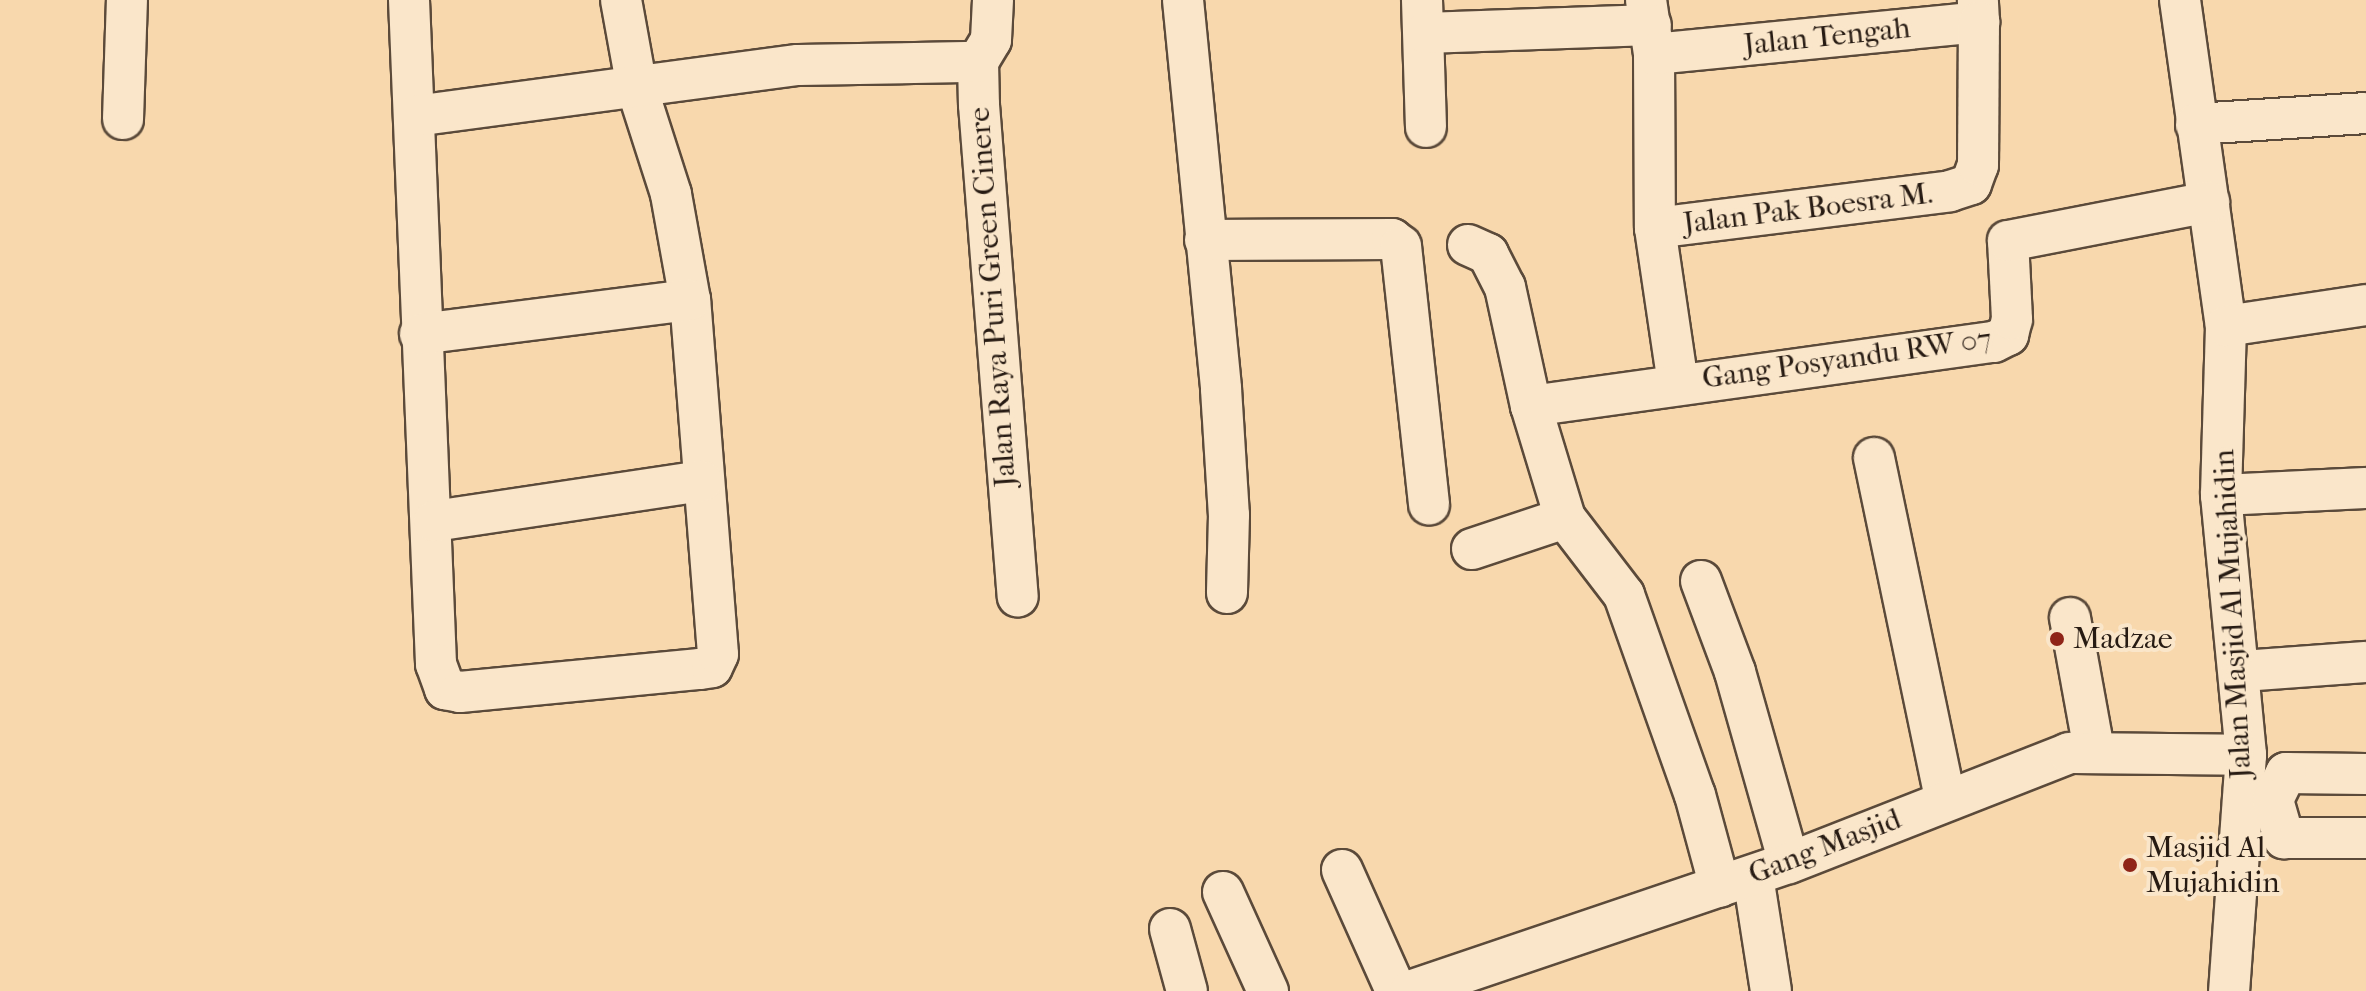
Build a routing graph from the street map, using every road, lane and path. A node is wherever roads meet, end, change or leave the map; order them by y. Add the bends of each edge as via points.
1 (127, 0) edge
2 (409, 0) edge
3 (621, 0) edge
4 (993, 0) edge
5 (1183, 0) edge
6 (2180, 0) edge
7 (1978, 11) edge
8 (1423, 17) edge
9 (1650, 26) edge
10 (978, 62) junction
11 (637, 88) junction
12 (2366, 113) edge
13 (415, 116) junction
14 (123, 119) dead end
15 (2196, 124) junction
16 (1426, 127) dead end
17 (2209, 202) junction
18 (1655, 228) junction
19 (1205, 240) junction
20 (1468, 245) dead end
21 (690, 300) junction
22 (2366, 305) edge
23 (2226, 326) junction
24 (420, 334) junction
25 (1678, 384) junction
26 (1531, 406) junction
27 (1874, 458) dead end
28 (702, 481) junction
29 (2366, 488) edge
30 (2221, 495) junction
31 (1429, 504) dead end
32 (1565, 518) junction
33 (434, 521) junction
34 (1472, 549) dead end
35 (1701, 581) dead end
36 (1227, 593) dead end
37 (1018, 596) dead end
38 (2070, 618) dead end
39 (2366, 662) edge
40 (2242, 671) junction
41 (2094, 750) junction
42 (2246, 755) junction
43 (2366, 774) edge
44 (1945, 799) junction
45 (2366, 838) edge
46 (1342, 870) dead end
47 (1754, 875) junction
48 (1223, 892) dead end
49 (1170, 929) dead end
50 (1187, 991) edge
51 (1268, 991) edge
52 (1396, 991) edge
53 (1410, 991) edge
54 (1771, 991) edge
55 (2229, 991) edge

1 - 14 street
2 - 13 street
3 - 11 street
4 - 10 street, Jalan Raya Puri Green Cinere via 991,40
5 - 19 street
6 - 15 street, Jalan Masjid Al Mujahidin
7 - 9 street, Jalan Tengah
7 - 18 street, Jalan Pak Boesra M. via 1978,165 1971,184 1950,191
8 - 9 street, Jalan Tengah
8 - 16 street
9 - 18 street, Jalan Pak Boesra M.
10 - 11 street via 798,65
10 - 37 street, Jalan Raya Puri Green Cinere
11 - 13 street
11 - 21 street via 671,194
12 - 15 street
13 - 24 street
15 - 17 street, Jalan Masjid Al Mujahidin
17 - 23 street, Jalan Masjid Al Mujahidin
17 - 25 street, Gang Posyandu RW 07 via 2008,241 2012,319 2008,335 1994,342
18 - 25 street
19 - 31 street via 1392,239 1401,246
19 - 36 street via 1229,515
20 - 26 street via 1488,254 1505,287
21 - 24 street
21 - 28 street
22 - 23 street
23 - 30 street, Jalan Masjid Al Mujahidin
24 - 33 street
25 - 26 street, Gang Posyandu RW 07
26 - 32 street
27 - 44 street
28 - 33 street
28 - 33 street via 718,654 712,667 700,669 460,692 445,689 436,664
29 - 30 street
30 - 40 street, Jalan Masjid Al Mujahidin
32 - 34 street
32 - 47 street via 1624,595 1695,795
35 - 47 street via 1735,672
38 - 41 street
39 - 40 street
40 - 42 street, Jalan Masjid Al Mujahidin
41 - 42 street, Gang Masjid
41 - 44 street, Gang Masjid via 2028,766
42 - 55 street, Jalan Masjid Al Mujahidin
43 - 45 street via 2286,773 2273,800 2284,838
44 - 47 street, Gang Masjid
46 - 52 street
47 - 53 street, Gang Masjid
47 - 54 street
48 - 51 street
49 - 50 street

